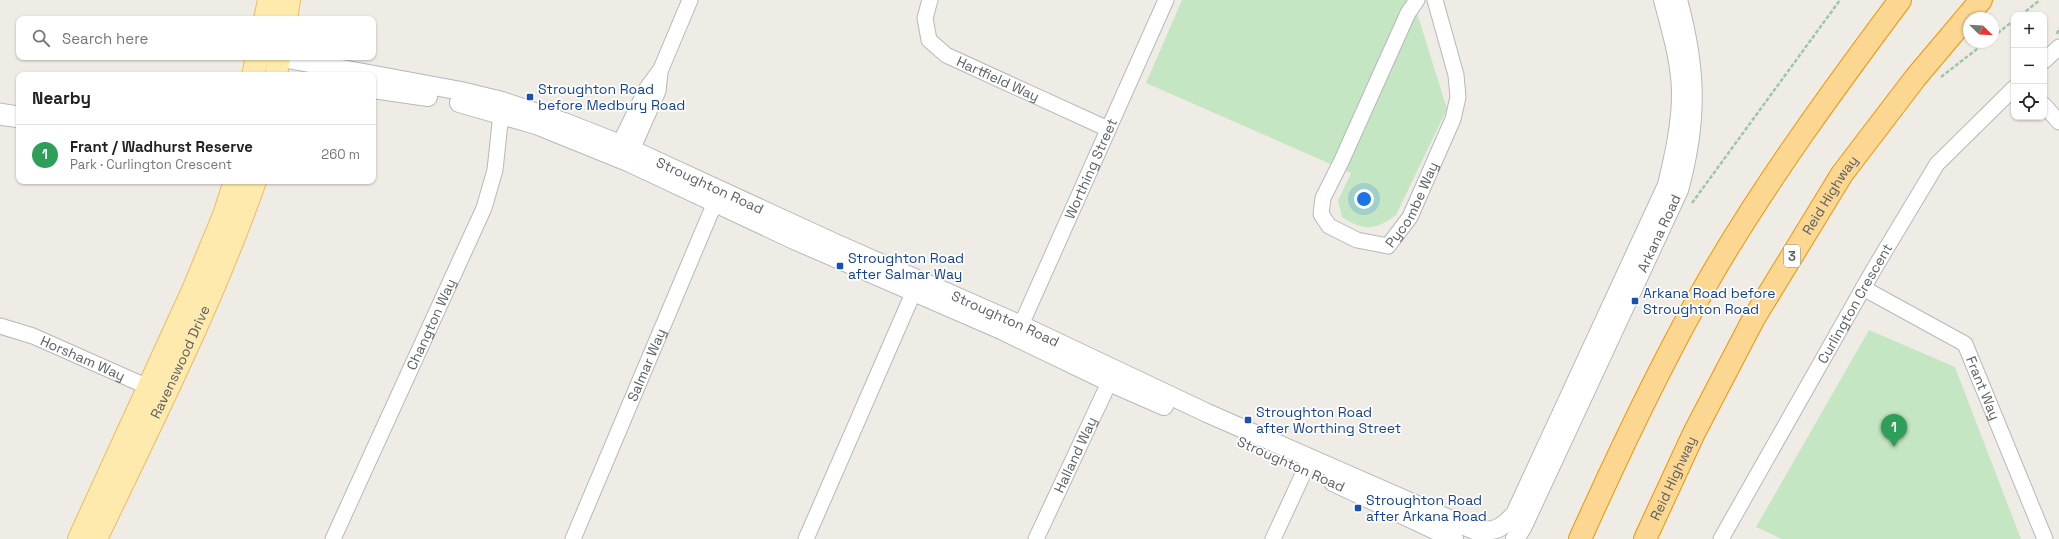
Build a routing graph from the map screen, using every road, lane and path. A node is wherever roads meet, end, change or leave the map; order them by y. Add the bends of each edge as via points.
1 (270, 0) edge
2 (289, 0) edge
3 (690, 0) edge
4 (930, 0) edge
5 (1166, 0) edge
6 (1417, 0) edge
7 (1435, 0) edge
8 (1663, 0) edge
9 (1678, 0) edge
10 (1840, 0) edge
11 (1900, 0) edge
12 (1981, 0) edge
13 (2040, 0) edge
14 (2025, 12) edge
15 (266, 16) edge
16 (286, 16) edge
17 (2011, 22) edge
18 (1999, 32) edge
19 (2059, 47) edge
20 (2047, 57) edge
21 (278, 60) edge
22 (294, 60) edge
23 (254, 68) edge
24 (266, 72) edge
25 (276, 72) edge
26 (359, 72) edge
27 (376, 75) edge
28 (376, 89) edge
29 (2011, 91) edge
30 (501, 108) junction
31 (2047, 108) edge
32 (0, 114) edge
33 (16, 117) edge
34 (2059, 122) edge
35 (0, 124) edge
36 (16, 127) edge
37 (1108, 129) junction
38 (623, 153) junction
39 (234, 184) edge
40 (255, 184) edge
41 (718, 196) junction
42 (1688, 209) dead end
43 (916, 287) junction
44 (1863, 288) junction
45 (0, 326) edge
46 (1018, 331) junction
47 (1112, 376) junction
48 (157, 391) junction
49 (1308, 464) junction
50 (1514, 514) joint
51 (1491, 535) edge
52 (79, 539) edge
53 (96, 539) edge
54 (333, 539) edge
55 (574, 539) edge
56 (806, 539) edge
57 (1036, 539) edge
58 (1274, 539) edge
59 (1454, 539) edge
60 (1516, 539) edge
61 (1580, 539) edge
62 (1645, 539) edge
63 (1721, 539) edge
64 (2045, 539) edge

1 - 15 main road
2 - 16 main road
3 - 38 street via 661,68 647,88
4 - 37 street, Hartfield Way via 925,18 929,40 946,55
5 - 37 street, Worthing Street
6 - 7 street, Pycombe Way via 1408,13 1323,198 1322,214 1329,226 1356,240 1388,246 1410,216 1453,119 1458,98 1456,75
8 - 50 street, Arkana Road via 1673,40 1681,93 1676,144 1667,186
9 - 60 street, Arkana Road via 1690,51 1694,99 1689,151 1679,190
10 - 42 path
11 - 61 highway via 1769,182 1711,276 1653,386
12 - 62 highway, Reid Highway / 3 via 1916,77 1842,174 1754,318 1694,432
13 - 14 path
17 - 18 path
19 - 20 street
21 - 25 main road
22 - 26 street, Stroughton Road
23 - 24 street
27 - 30 street, Stroughton Road via 461,91
28 - 30 street, Stroughton Road
29 - 44 street, Curlington Crescent via 1937,164
30 - 38 street, Stroughton Road via 564,122
30 - 54 street, Changton Way via 494,170 484,208
31 - 34 street
32 - 33 main road
35 - 36 main road
37 - 46 street, Worthing Street
38 - 41 street, Stroughton Road
39 - 48 main road, Ravenswood Drive
40 - 48 main road, Ravenswood Drive via 239,226
41 - 43 street, Stroughton Road
41 - 55 street, Salmar Way
43 - 46 street, Stroughton Road
43 - 56 street
44 - 63 street, Curlington Crescent
44 - 64 street, Frant Way via 1965,344
45 - 48 street, Horsham Way via 33,336
46 - 47 street, Stroughton Road
47 - 49 street, Stroughton Road
47 - 57 street, Halland Way
48 - 52 main road, Ravenswood Drive
48 - 53 main road, Ravenswood Drive
49 - 51 street, Stroughton Road
49 - 58 street
49 - 59 street, Stroughton Road
50 - 51 street, Stroughton Road

